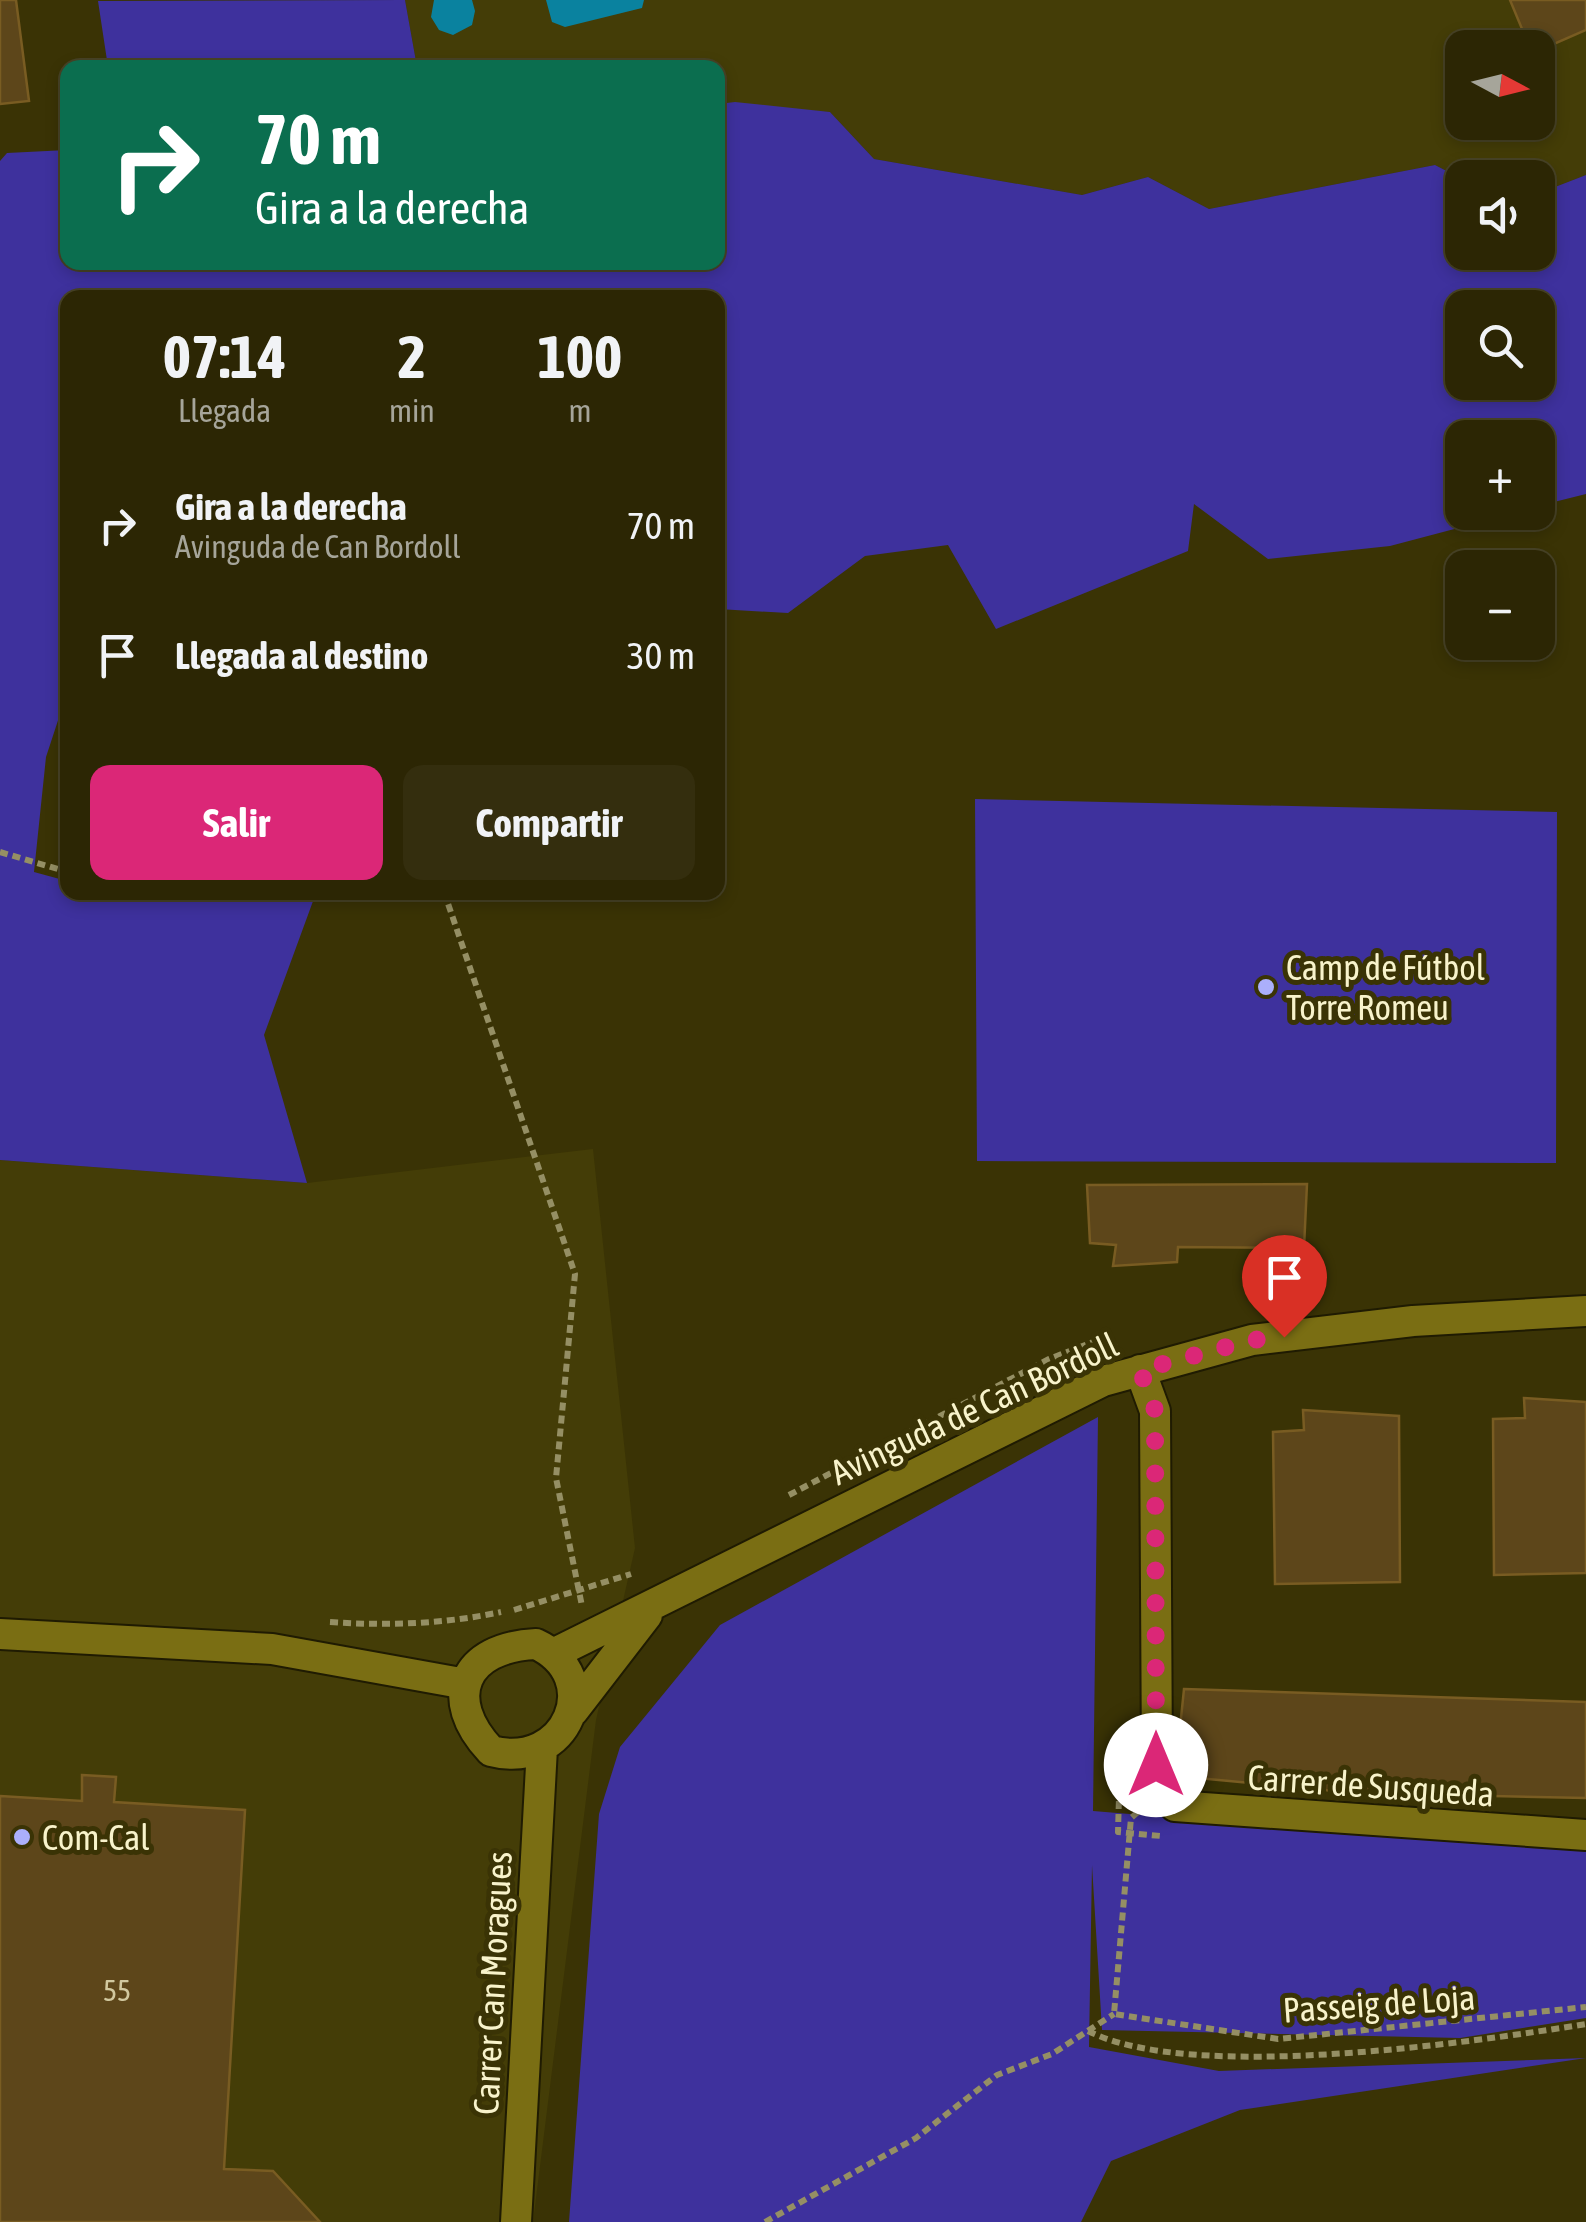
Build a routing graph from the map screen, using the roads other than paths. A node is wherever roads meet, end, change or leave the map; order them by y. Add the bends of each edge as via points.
1 (1586, 1311) edge
2 (1140, 1370) junction
3 (652, 1608) junction
4 (0, 1634) edge
5 (555, 1653) junction
6 (466, 1684) junction
7 (573, 1711) junction
8 (542, 1748) junction
9 (1586, 1834) edge
10 (516, 2222) edge

1 - 2 street, Avinguda de Can Bordoll via 1413,1321 1252,1340
2 - 3 street, Avinguda de Can Bordoll via 1103,1381
2 - 9 street, Carrer de Susqueda via 1155,1410 1156,1765 1162,1791 1175,1806
3 - 5 street, Avinguda de Can Bordoll
3 - 7 street, Avinguda de Can Bordoll
4 - 6 street via 272,1649
5 - 6 street via 536,1644 498,1648 476,1662
5 - 7 street via 570,1677
6 - 8 street via 468,1724 491,1752 518,1755
7 - 8 street
8 - 10 street, Carrer Can Moragues

